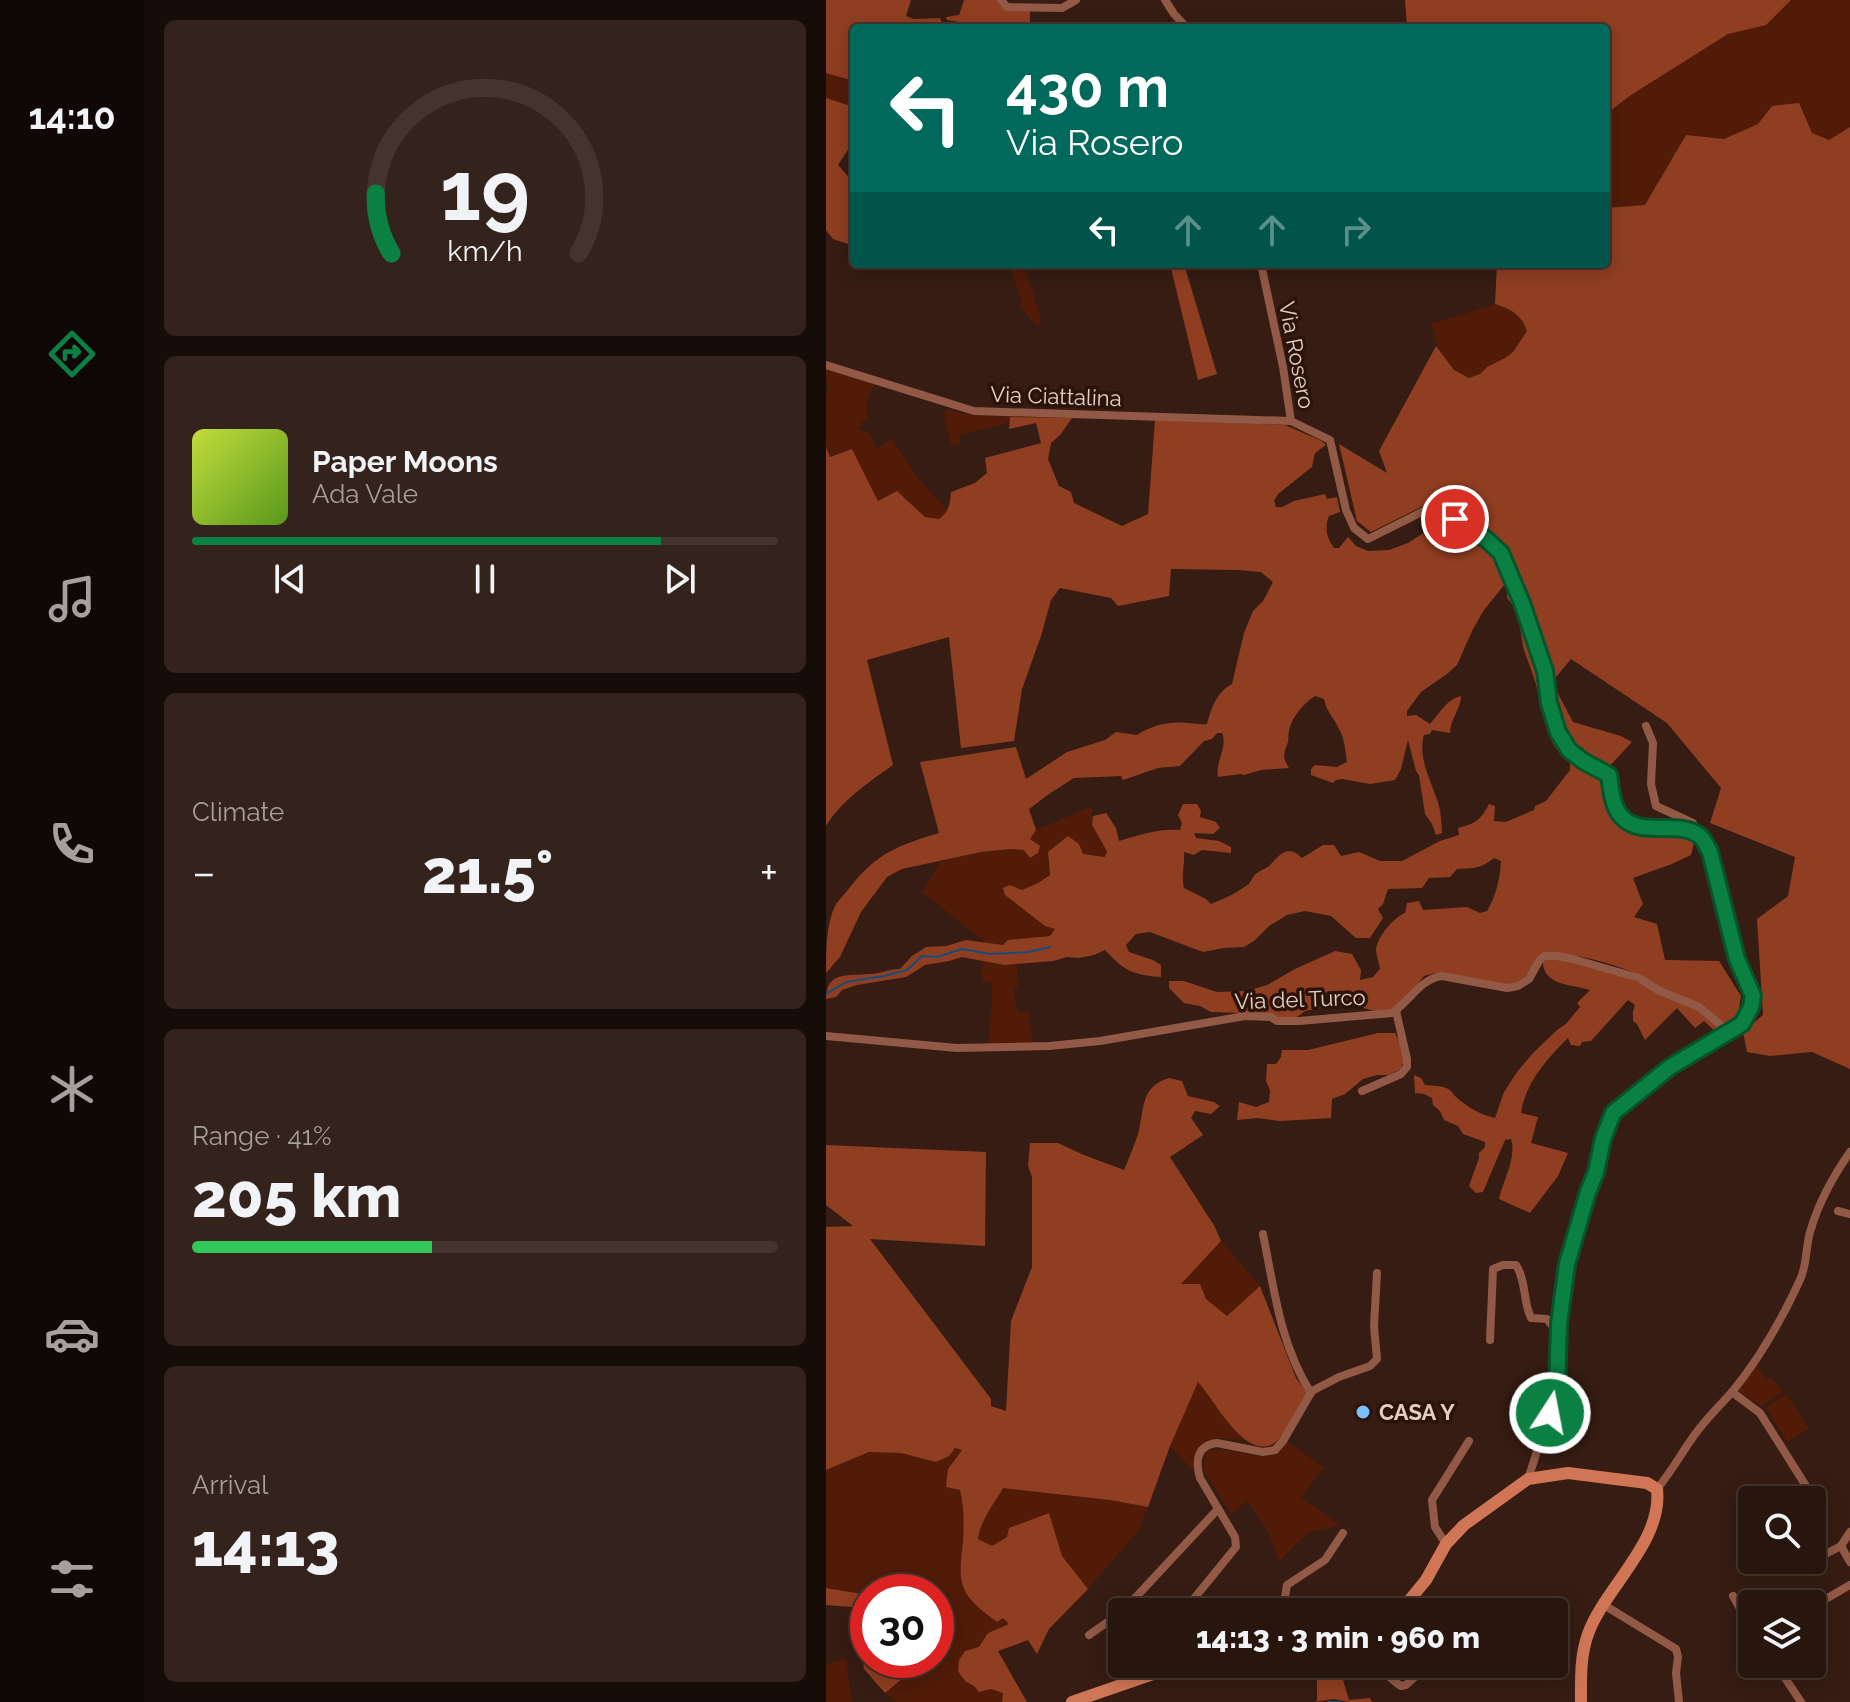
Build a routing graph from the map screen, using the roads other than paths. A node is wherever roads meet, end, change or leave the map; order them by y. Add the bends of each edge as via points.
1 (1001, 0) edge
2 (1076, 0) edge
3 (1165, 0) edge
4 (1183, 24) edge
5 (1262, 268) edge
6 (826, 365) edge
7 (1291, 421) junction
8 (1646, 726) dead end
9 (1694, 833) junction
10 (1396, 1011) junction
11 (1728, 1031) junction
12 (826, 1036) edge
13 (1362, 1091) dead end
14 (1850, 1152) edge
15 (1830, 1208) junction
16 (1850, 1214) edge
17 (1263, 1234) dead end
18 (1377, 1273) dead end
19 (1559, 1330) junction
20 (1490, 1340) dead end
21 (1732, 1392) junction
22 (1311, 1393) junction
23 (1469, 1441) dead end
24 (1528, 1479) junction
25 (1806, 1486) edge
26 (1657, 1489) junction
27 (1218, 1509) junction
28 (1850, 1532) edge
29 (1343, 1533) dead end
30 (1446, 1544) junction
31 (1841, 1546) junction
32 (1826, 1553) edge
33 (1850, 1562) edge
34 (1850, 1585) edge
35 (1733, 1596) dead end
36 (1135, 1598) edge
37 (1194, 1598) edge
38 (1285, 1598) edge
39 (1411, 1598) edge
40 (1826, 1599) edge
41 (1604, 1605) junction
42 (1738, 1605) edge
43 (1108, 1623) edge
44 (1089, 1635) dead end
45 (1131, 1678) edge
46 (1390, 1678) edge
47 (1414, 1678) edge
48 (1785, 1678) edge
49 (1072, 1702) edge
50 (1581, 1702) edge
51 (1679, 1702) edge
52 (1801, 1702) edge

1 - 2 street via 1007,7 1062,8
3 - 4 street
5 - 7 street, Via Rosero
6 - 7 street, Via Ciattalina via 974,411
7 - 9 street, Via Rosero via 1330,440 1346,510 1354,528 1368,539 1426,510 1455,519 1501,553 1545,671 1558,732 1569,750 1609,775 1622,817 1636,826
8 - 9 street via 1653,743 1656,806 1693,823
9 - 11 street via 1710,852 1737,959 1753,996 1742,1024
10 - 11 street, Via del Turco via 1433,977 1507,988 1529,979 1544,956 1557,956 1639,978 1699,1007
10 - 12 street, Via del Turco via 1299,1021 1245,1016 1049,1046 957,1048
10 - 13 street via 1407,1067
11 - 19 street via 1670,1067 1613,1113 1567,1264
14 - 15 street via 1831,1184
15 - 16 street
15 - 21 street via 1811,1229 1801,1279
17 - 22 street via 1283,1331
18 - 22 street via 1377,1359
19 - 20 street via 1547,1319 1531,1318 1521,1272 1516,1265 1503,1265 1493,1269
19 - 24 street via 1557,1390
21 - 25 street via 1760,1413
21 - 26 street
22 - 27 street via 1275,1450 1217,1443 1204,1447 1197,1467
23 - 30 street via 1432,1500 1435,1527
24 - 26 street via 1568,1473 1647,1483
24 - 30 street
26 - 41 street via 1646,1539
27 - 36 street
27 - 37 street via 1236,1547
28 - 31 street
29 - 38 street via 1325,1560 1287,1585
30 - 39 street
31 - 32 street
31 - 33 street
34 - 40 street
35 - 42 street
41 - 50 street via 1588,1632
41 - 51 street via 1676,1649
43 - 44 street
45 - 49 street
46 - 47 street via 1401,1686
48 - 52 street

